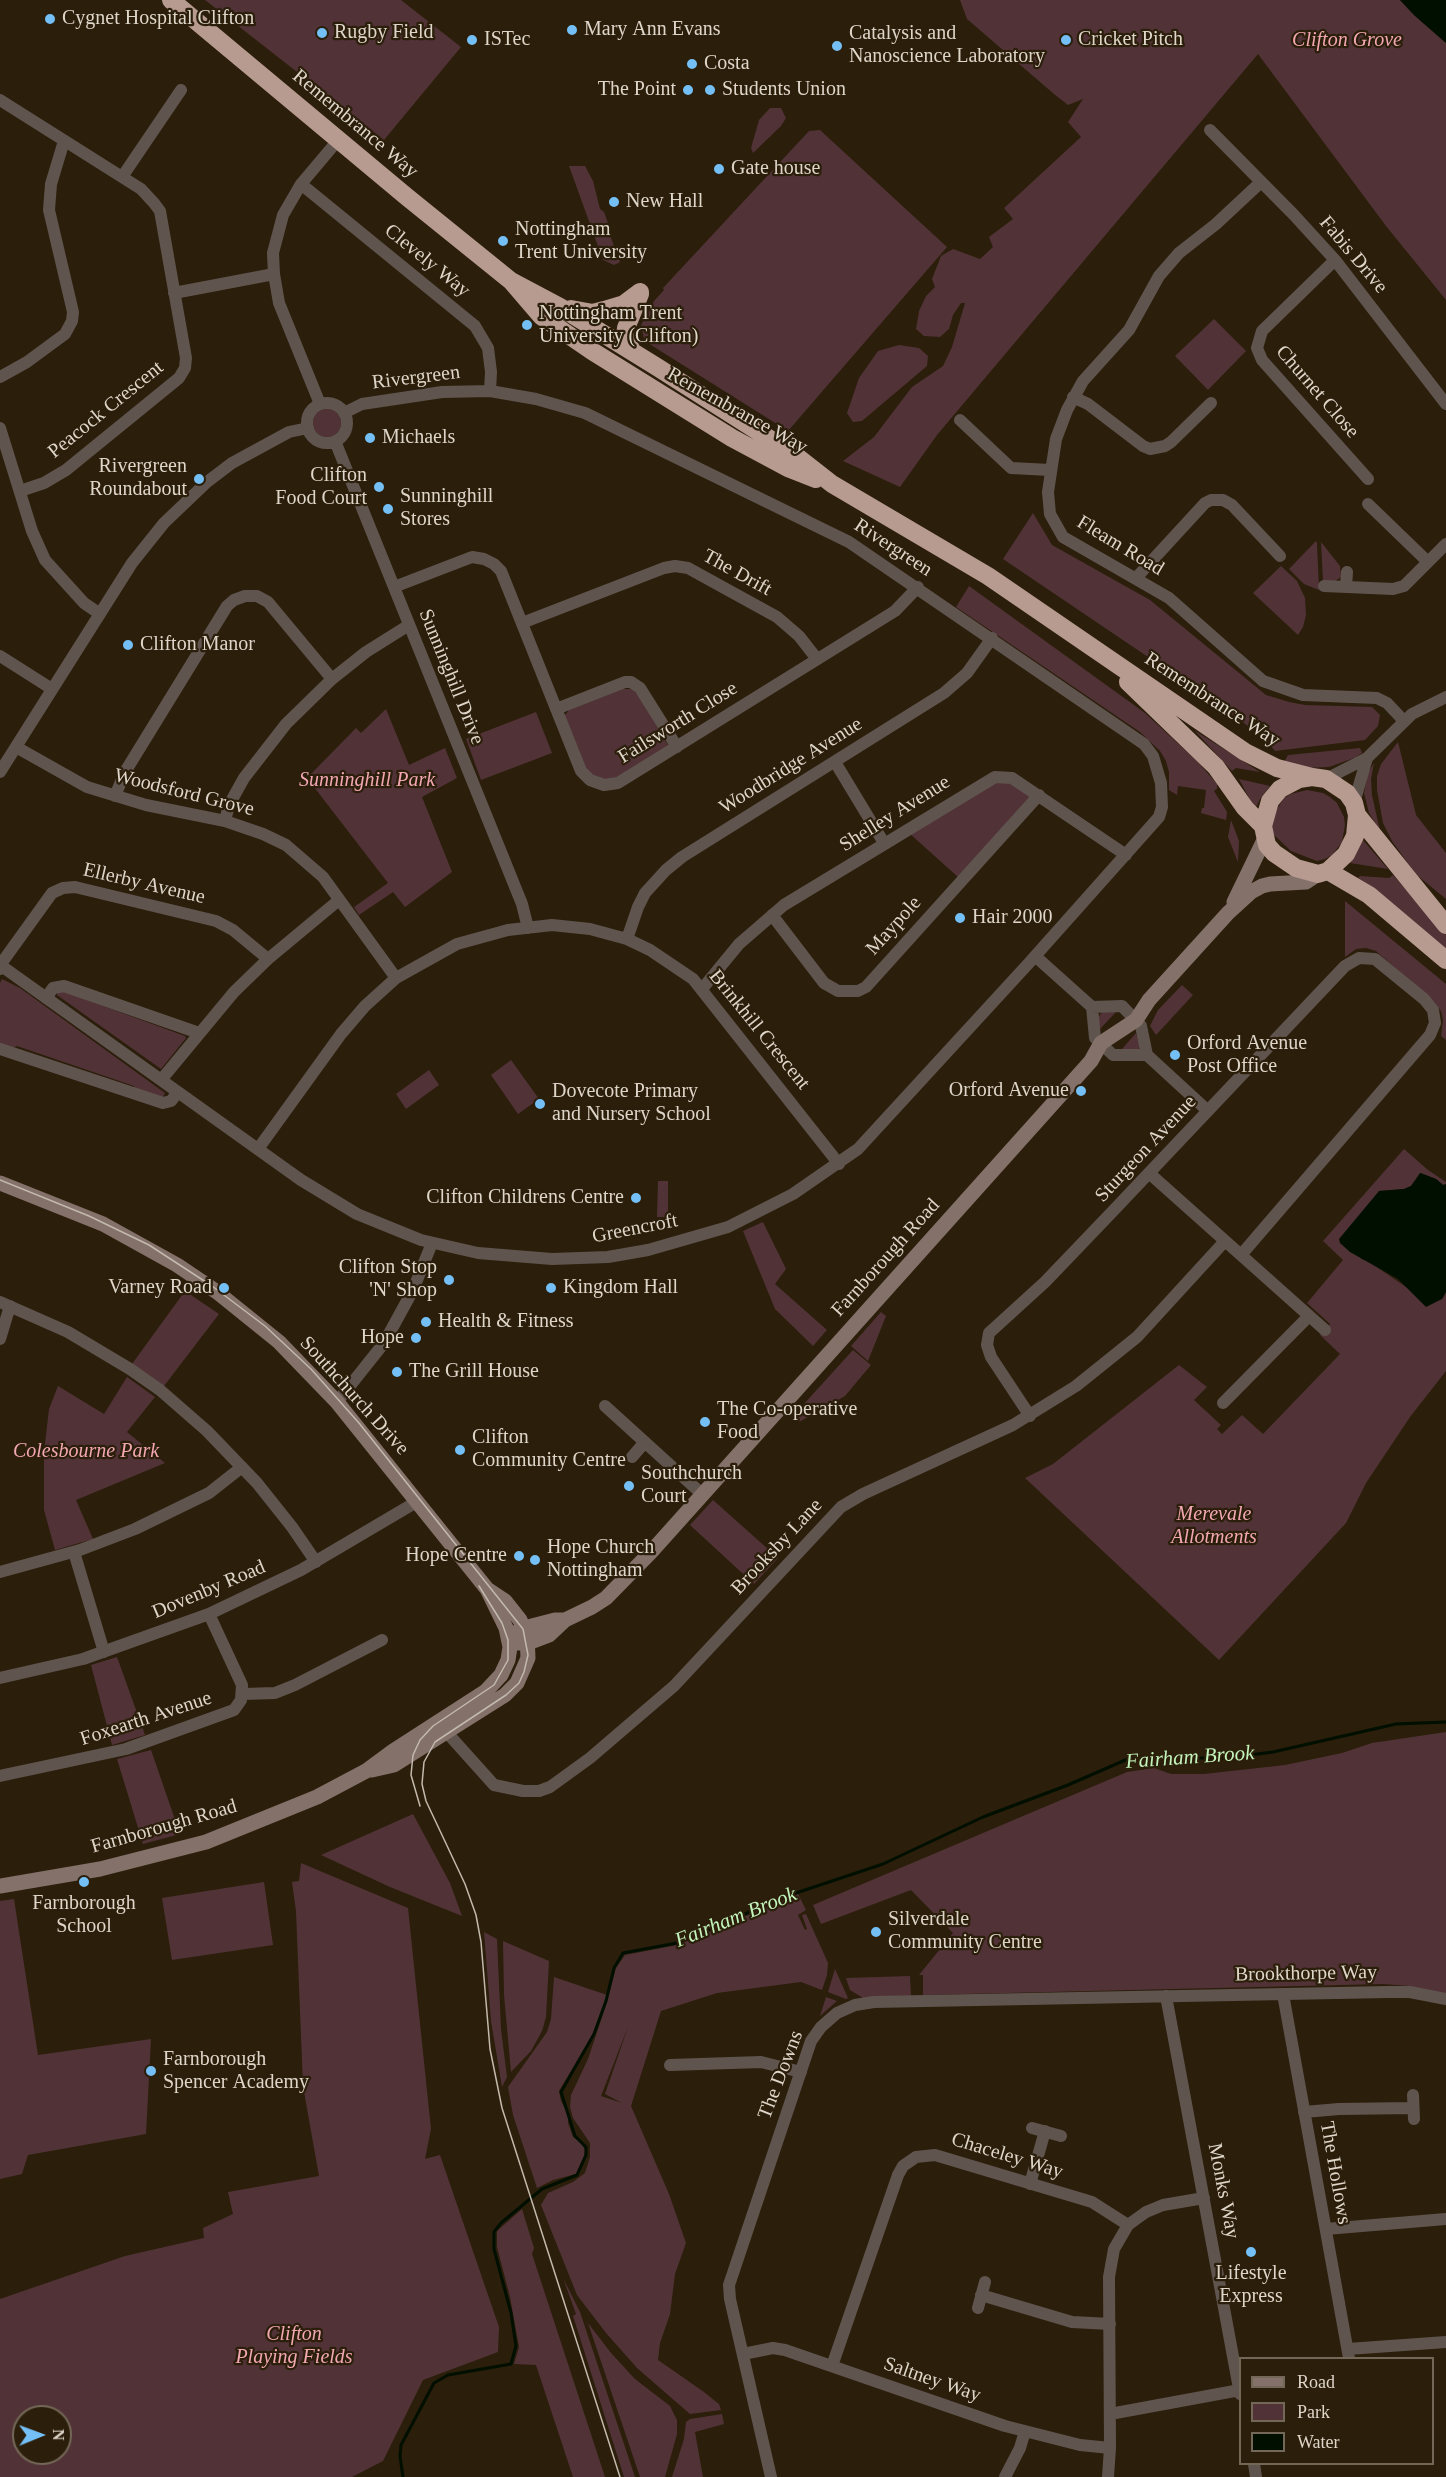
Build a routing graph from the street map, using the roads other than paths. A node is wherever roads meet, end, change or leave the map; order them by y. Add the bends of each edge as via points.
1 (171, 0) edge
2 (181, 90) dead end
3 (0, 100) edge
4 (1210, 130) dead end
5 (339, 139) junction
6 (64, 141) junction
7 (122, 177) junction
8 (1262, 182) junction
9 (301, 184) junction
10 (1335, 260) junction
11 (274, 274) junction
12 (511, 281) junction
13 (174, 293) junction
14 (624, 304) junction
15 (560, 307) junction
16 (611, 338) junction
17 (632, 351) junction
18 (626, 372) junction
19 (0, 377) edge
20 (489, 390) junction
21 (1073, 397) junction
22 (320, 404) junction
23 (1446, 404) edge
24 (1208, 411) dead end
25 (344, 412) junction
26 (960, 420) dead end
27 (0, 428) edge
28 (308, 428) junction
29 (970, 429) junction
30 (960, 439) dead end
31 (335, 441) junction
32 (1050, 470) junction
33 (1368, 479) dead end
34 (832, 484) junction
35 (20, 491) junction
36 (1368, 504) dead end
37 (1446, 544) edge
38 (1276, 547) dead end
39 (1428, 562) junction
40 (1347, 572) dead end
41 (1136, 578) junction
42 (1324, 586) dead end
43 (394, 587) junction
44 (918, 587) junction
45 (1346, 587) junction
46 (100, 614) junction
47 (522, 623) junction
48 (409, 625) junction
49 (992, 639) junction
50 (1092, 649) junction
51 (0, 656) edge
52 (817, 659) junction
53 (332, 680) junction
54 (52, 689) junction
55 (1446, 697) edge
56 (556, 708) junction
57 (1404, 721) junction
58 (16, 747) junction
59 (677, 747) junction
60 (1367, 758) junction
61 (835, 762) junction
62 (0, 772) edge
63 (1319, 778) junction
64 (1039, 795) junction
65 (115, 796) junction
66 (1355, 809) junction
67 (225, 821) junction
68 (1264, 832) junction
69 (884, 843) junction
70 (1126, 855) junction
71 (1323, 872) junction
72 (339, 900) junction
73 (1228, 913) junction
74 (772, 915) junction
75 (1446, 926) edge
76 (528, 928) junction
77 (627, 939) junction
78 (1035, 956) junction
79 (268, 959) junction
80 (1446, 960) edge
81 (0, 967) edge
82 (396, 978) junction
83 (702, 989) junction
84 (46, 998) junction
85 (1092, 1007) junction
86 (1136, 1020) junction
87 (199, 1033) junction
88 (1101, 1043) junction
89 (0, 1049) edge
90 (1148, 1056) junction
91 (161, 1080) junction
92 (178, 1092) junction
93 (1208, 1111) junction
94 (258, 1149) junction
95 (839, 1164) junction
96 (1149, 1173) junction
97 (0, 1183) edge
98 (1225, 1241) junction
99 (432, 1243) junction
100 (1241, 1255) junction
101 (5, 1304) edge
102 (1309, 1316) junction
103 (1325, 1330) dead end
104 (0, 1339) edge
105 (337, 1402) junction
106 (1223, 1403) dead end
107 (605, 1406) dead end
108 (1030, 1416) junction
109 (645, 1442) junction
110 (632, 1457) dead end
111 (242, 1467) junction
112 (702, 1494) junction
113 (418, 1501) junction
114 (74, 1552) junction
115 (316, 1562) junction
116 (0, 1572) edge
117 (487, 1589) junction
118 (209, 1614) junction
119 (526, 1635) junction
120 (382, 1640) dead end
121 (510, 1640) junction
122 (104, 1652) junction
123 (0, 1678) edge
124 (243, 1694) junction
125 (442, 1727) junction
126 (0, 1776) edge
127 (0, 1886) edge
128 (1283, 1994) junction
129 (1166, 1996) junction
130 (1446, 2000) edge
131 (670, 2064) dead end
132 (684, 2064) junction
133 (801, 2072) junction
134 (685, 2078) dead end
135 (1413, 2095) dead end
136 (1305, 2112) junction
137 (1032, 2128) dead end
138 (1045, 2132) junction
139 (1061, 2136) dead end
140 (1030, 2184) junction
141 (1204, 2198) junction
142 (1446, 2219) edge
143 (1128, 2225) junction
144 (1326, 2229) junction
145 (985, 2282) dead end
146 (1110, 2324) junction
147 (1446, 2342) edge
148 (743, 2354) junction
149 (1348, 2354) edge
150 (832, 2366) junction
151 (1239, 2387) edge
152 (1239, 2392) edge
153 (1110, 2414) junction
154 (1025, 2431) junction
155 (1110, 2448) junction
156 (771, 2477) edge
157 (1005, 2477) edge
158 (1108, 2477) edge

1 - 5 highway, Remembrance Way
2 - 7 street
3 - 6 street, Peacock Crescent
4 - 8 street, Fabis Drive via 1224,136
5 - 9 street
5 - 12 highway, Remembrance Way
6 - 7 street, Peacock Crescent
6 - 19 street via 51,184 49,210 72,321 65,334
7 - 13 street, Peacock Crescent via 141,189 160,211
8 - 10 street, Fabis Drive
8 - 21 street, Fleam Road via 1174,258 1159,276 1129,330
9 - 11 street via 276,236
9 - 20 street, Clevely Way via 476,326 488,348
10 - 23 street, Fabis Drive
10 - 33 street, Churnet Close via 1262,331 1257,348 1262,360 1361,465
11 - 13 street
11 - 22 street via 279,303
12 - 15 highway, Remembrance Way
12 - 18 highway, Remembrance Way via 541,316
13 - 35 street, Peacock Crescent via 186,358 178,378 66,470
14 - 15 highway via 593,313
14 - 16 highway
14 - 17 highway via 640,292 626,328
15 - 16 highway, Remembrance Way
16 - 17 highway, Remembrance Way
16 - 18 highway via 614,354
17 - 34 highway, Remembrance Way via 795,455
18 - 34 highway, Remembrance Way via 732,438 788,468
20 - 25 street, Rivergreen via 419,394 362,404
20 - 44 street, Rivergreen via 585,413 849,542
21 - 24 street via 1150,449 1165,446
21 - 32 street, Fleam Road via 1059,431
22 - 25 street via 336,405
22 - 28 street via 309,414
25 - 31 street via 347,426
26 - 29 street
27 - 35 street
28 - 31 street via 321,442
28 - 46 street via 289,432 259,447 200,488 149,540
29 - 30 street
29 - 32 street via 1011,468
31 - 43 street, Sunninghill Drive
32 - 41 street, Fleam Road via 1048,505 1057,530 1070,542
34 - 50 highway, Remembrance Way via 988,576
35 - 46 street via 45,560 84,603
36 - 39 street via 1384,511
37 - 39 street
38 - 41 street via 1232,505 1211,500
39 - 45 street via 1398,588
40 - 45 street
41 - 57 street, Fleam Road via 1169,598 1263,681 1303,695 1377,698
42 - 45 street
43 - 47 street, Failsworth Close via 472,557 484,558 501,572
43 - 48 street, Sunninghill Drive
44 - 49 street, Rivergreen
44 - 52 street, Failsworth Close via 895,611
46 - 54 street
47 - 52 street, The Drift via 675,566 688,568 777,617
47 - 56 street, Failsworth Close
48 - 53 street via 366,651
48 - 76 street, Sunninghill Drive via 518,893
49 - 61 street, Woodbridge Avenue via 967,673 944,693
49 - 70 street, Rivergreen via 1144,744 1153,756 1161,783 1162,807 1153,825
50 - 63 highway, Remembrance Way via 1245,752 1277,768
50 - 68 highway, Remembrance Way via 1216,767
51 - 54 street
52 - 59 street, Failsworth Close
53 - 65 street via 268,602 257,596 234,600 131,762
53 - 67 street via 264,751 244,778
54 - 58 street
55 - 57 street
56 - 59 street via 631,682 640,688
56 - 59 street, Failsworth Close via 581,771 590,780 604,785 618,783
57 - 60 street
58 - 62 street
58 - 65 street, Woodsford Grove via 87,788
60 - 63 street
60 - 66 street
61 - 69 street
61 - 77 street, Woodbridge Avenue via 666,870 645,893
63 - 66 highway via 1347,793
63 - 68 highway via 1299,779 1280,789 1270,801
64 - 69 street, Shelley Avenue via 1012,778 995,777
64 - 70 street, Shelley Avenue
64 - 74 street, Maypole via 866,987 858,991 838,991 824,983
65 - 67 street, Woodsford Grove
66 - 71 highway via 1351,846 1341,861
66 - 75 highway
67 - 72 street, Woodsford Grove via 286,845 323,877
68 - 71 highway via 1267,845 1284,861 1296,868
68 - 73 street, Farnborough Road via 1249,875
69 - 74 street, Shelley Avenue
70 - 78 street, Rivergreen
71 - 73 street, Farnborough Road via 1306,882 1262,886
71 - 80 highway via 1369,895
72 - 79 street
72 - 82 street, Woodsford Grove
73 - 86 street, Farnborough Road via 1149,1000
74 - 83 street, Shelley Avenue via 739,944
76 - 77 street, Brinkhill Crescent via 568,926
76 - 82 street, Brinkhill Crescent via 457,944
77 - 83 street, Brinkhill Crescent via 674,964
78 - 85 street
78 - 95 street, Greencroft via 881,1126
79 - 81 street, Ellerby Avenue via 216,921 75,887 52,893
79 - 87 street
81 - 84 street, Greencroft
82 - 94 street, Brinkhill Crescent via 341,1034
83 - 95 street, Brinkhill Crescent
84 - 87 street via 53,988 64,986
84 - 91 street, Greencroft
85 - 86 street via 1122,1006
85 - 88 street via 1095,1038
86 - 88 street, Farnborough Road
86 - 90 street
87 - 91 street
88 - 90 street via 1113,1055
88 - 112 street, Farnborough Road via 1091,1060
89 - 92 street via 163,1103 171,1101
90 - 93 street
91 - 92 street, Greencroft
92 - 94 street, Greencroft
93 - 96 street, Sturgeon Avenue
93 - 100 street, Sturgeon Avenue via 1355,958 1375,959 1433,1010 1435,1023 1431,1035
94 - 99 street, Greencroft via 337,1204
95 - 99 street, Greencroft via 748,1218 648,1250 599,1257 523,1258
96 - 98 street
96 - 108 street, Sturgeon Avenue via 1045,1282 989,1333 991,1357
97 - 105 street, Southchurch Drive via 103,1224 177,1265 263,1328
98 - 100 street
98 - 108 street, Brooksby Lane via 1137,1337 1084,1380
99 - 105 street via 413,1290 384,1343
100 - 102 street
101 - 104 street
101 - 111 street via 68,1332 139,1375 199,1424
102 - 103 street
102 - 106 street
105 - 113 street, Southchurch Drive
107 - 109 street
108 - 125 street, Brooksby Lane via 841,1508 669,1691 550,1787 523,1791 494,1785
109 - 110 street
109 - 112 street
111 - 114 street via 197,1500
111 - 115 street via 275,1504
112 - 119 street, Farnborough Road via 606,1598 565,1620 549,1635
113 - 115 street, Dovenby Road
113 - 117 street, Southchurch Drive
114 - 116 street
114 - 122 street
115 - 118 street, Dovenby Road
117 - 119 street, Southchurch Drive via 505,1601
117 - 121 street, Southchurch Drive
118 - 122 street, Dovenby Road
118 - 124 street
119 - 121 street
119 - 125 street, Farnborough Road via 527,1662 512,1689
120 - 124 street via 275,1693
121 - 125 street, Farnborough Road via 508,1660 492,1686
122 - 123 street, Dovenby Road
124 - 126 street, Foxearth Avenue via 229,1713 164,1737 80,1761
125 - 127 street, Farnborough Road via 318,1797 206,1842 100,1869
128 - 129 street, Brookthorpe Way
128 - 130 street, Brookthorpe Way via 1410,1992
128 - 136 street, The Hollows
129 - 133 street, The Downs via 863,2003 845,2008 821,2027 811,2041
129 - 141 street, Monks Way
131 - 132 street
132 - 133 street via 761,2062
132 - 134 street
133 - 148 street, The Downs via 729,2285
135 - 136 street via 1414,2114
136 - 144 street, The Hollows
137 - 138 street
138 - 139 street
138 - 140 street
140 - 143 street, Chaceley Way via 1092,2202
140 - 150 street, Chaceley Way via 935,2155 906,2163 898,2175
141 - 143 street via 1155,2208
141 - 151 street, Monks Way
142 - 144 street
143 - 146 street via 1112,2259
144 - 149 street, The Hollows
145 - 146 street via 980,2301 1072,2322
146 - 153 street
147 - 149 street
148 - 150 street, Saltney Way via 779,2348
148 - 156 street, The Downs
150 - 154 street, Saltney Way
152 - 153 street
153 - 155 street
154 - 155 street, Saltney Way
154 - 157 street
155 - 158 street

